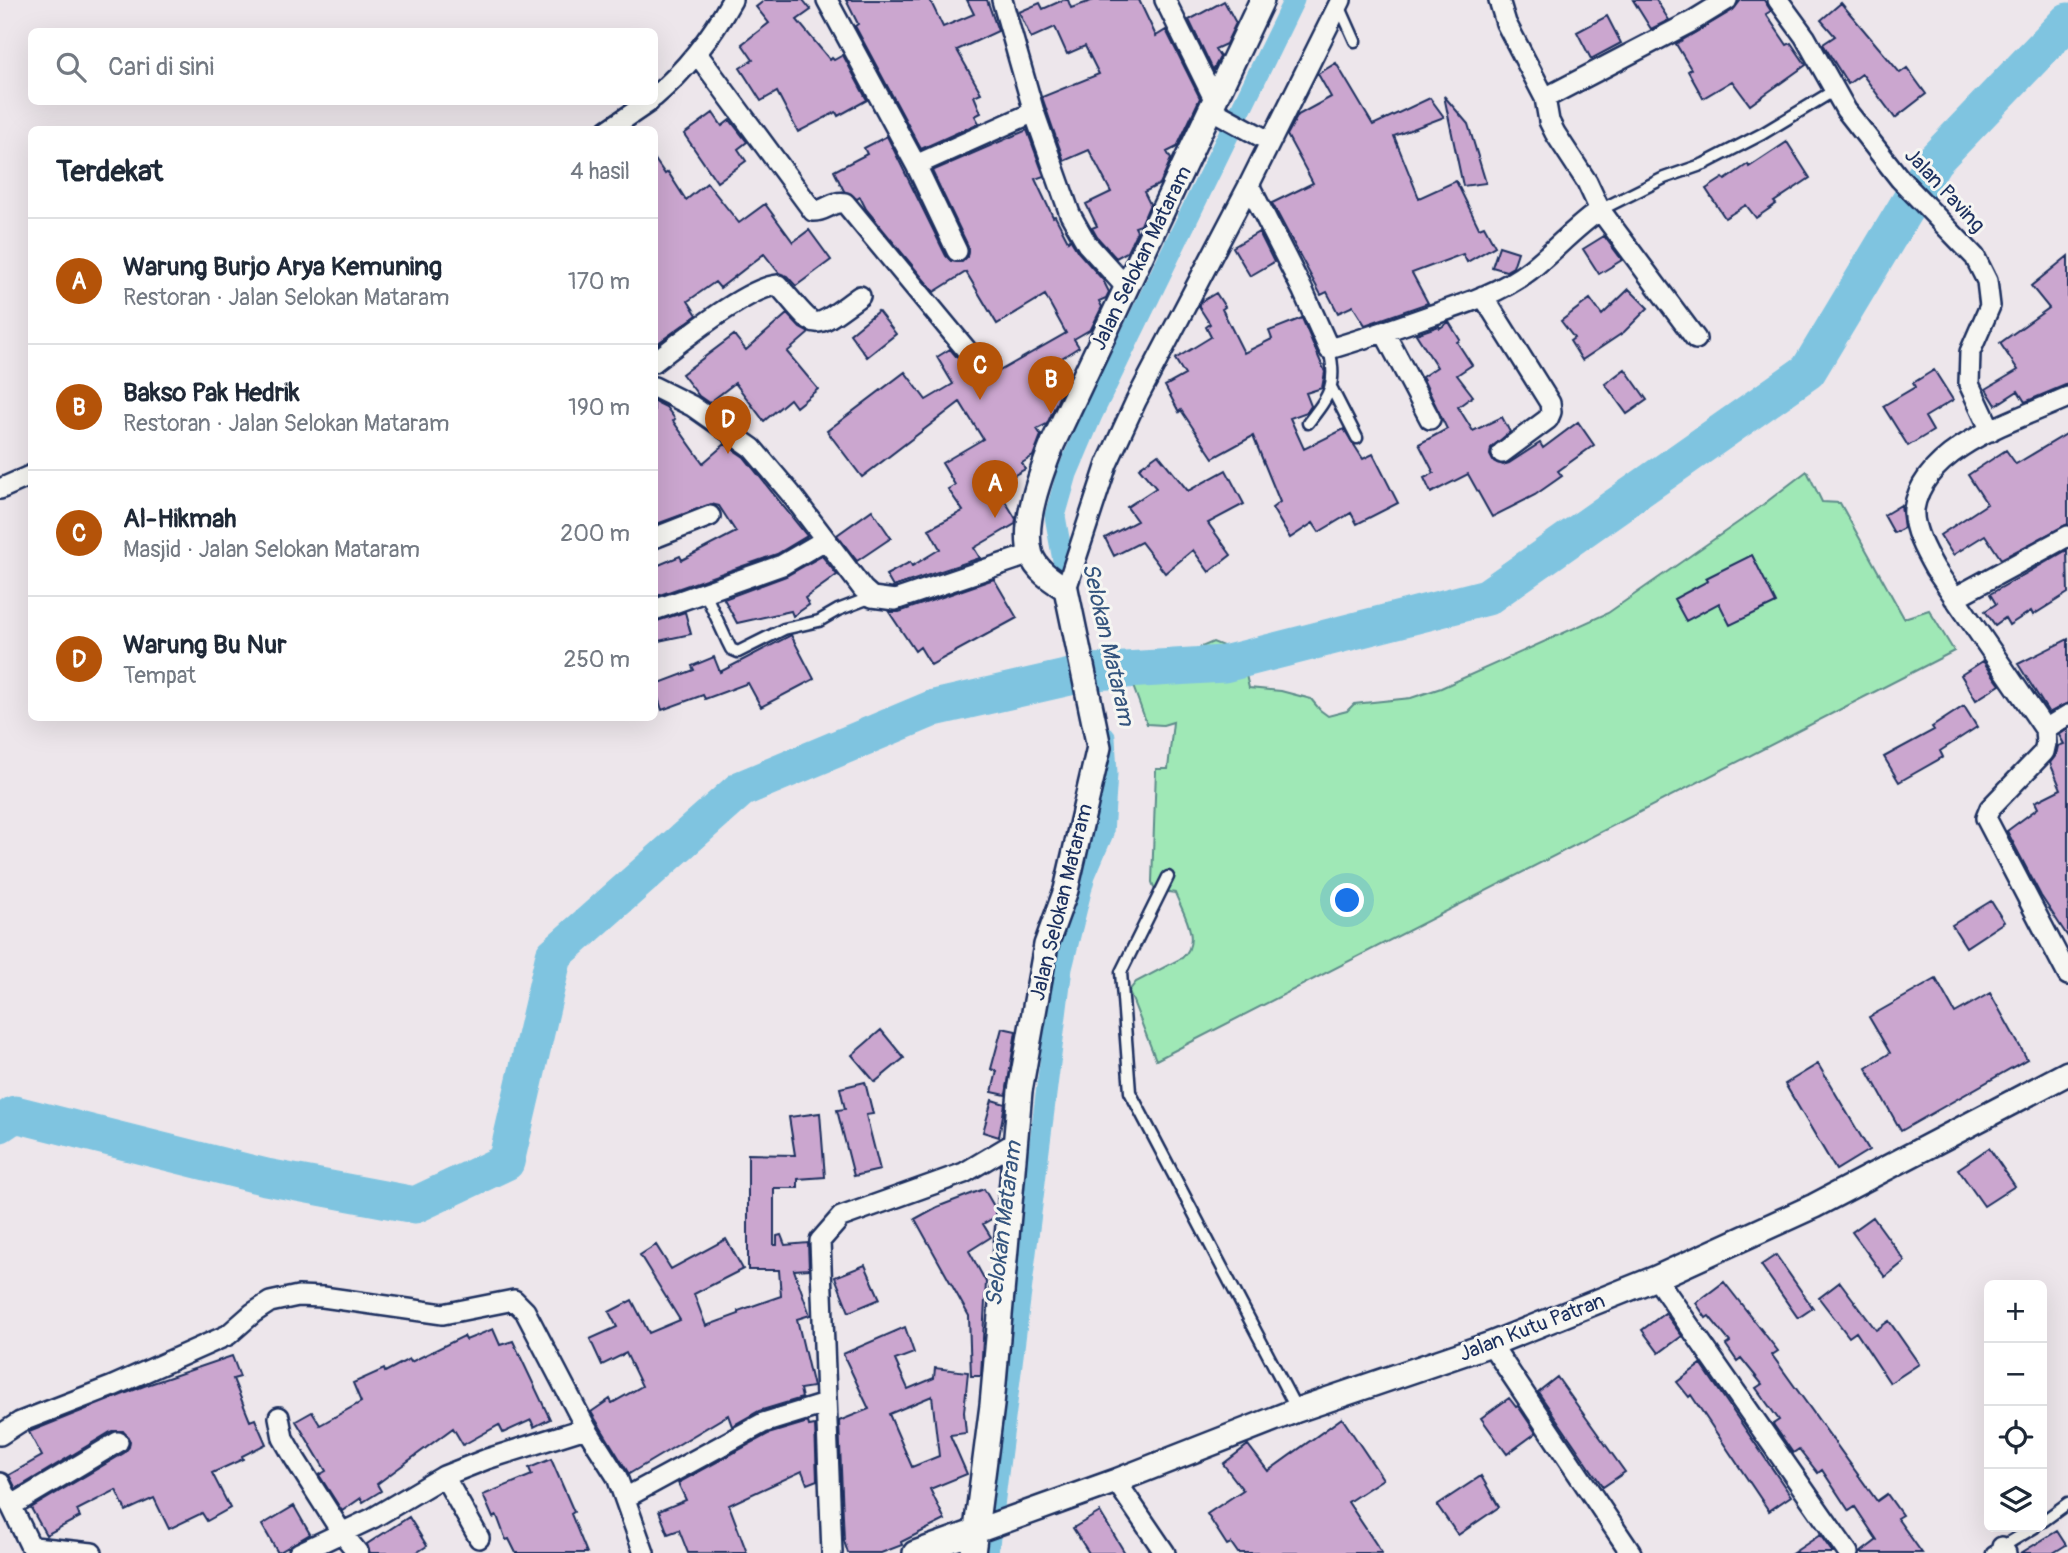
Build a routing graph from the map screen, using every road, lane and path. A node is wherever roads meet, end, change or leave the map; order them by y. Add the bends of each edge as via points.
1 (732, 0) edge
2 (827, 0) edge
3 (1002, 0) edge
4 (1165, 0) edge
5 (1262, 0) edge
6 (1499, 0) edge
7 (1727, 0) edge
8 (1778, 0) edge
9 (1340, 2) edge
10 (1356, 41) dead end
11 (698, 55) junction
12 (1835, 90) junction
13 (658, 93) edge
14 (1545, 98) junction
15 (645, 105) edge
16 (1217, 109) junction
17 (1034, 112) junction
18 (614, 126) edge
19 (1264, 138) junction
20 (916, 165) junction
21 (1249, 185) junction
22 (1600, 210) junction
23 (957, 250) dead end
24 (1126, 287) junction
25 (860, 296) dead end
26 (1483, 296) junction
27 (1384, 332) junction
28 (1696, 339) dead end
29 (1329, 349) junction
30 (658, 359) edge
31 (974, 359) dead end
32 (658, 389) edge
33 (1332, 389) junction
34 (2068, 397) edge
35 (1430, 419) dead end
36 (1308, 423) dead end
37 (1991, 431) junction
38 (1357, 438) dead end
39 (1502, 453) dead end
40 (28, 476) edge
41 (0, 489) edge
42 (710, 516) dead end
43 (658, 536) edge
44 (2068, 536) edge
45 (825, 540) junction
46 (1031, 554) junction
47 (1061, 591) junction
48 (705, 593) junction
49 (872, 597) junction
50 (1954, 598) junction
51 (658, 609) edge
52 (2068, 715) edge
53 (2045, 729) junction
54 (1168, 877) dead end
55 (2068, 975) edge
56 (2068, 1073) edge
57 (1016, 1142) junction
58 (1656, 1278) junction
59 (1491, 1345) junction
60 (825, 1404) junction
61 (1297, 1410) junction
62 (279, 1417) dead end
63 (586, 1427) junction
64 (0, 1435) edge
65 (117, 1441) dead end
66 (444, 1476) junction
67 (1116, 1481) junction
68 (0, 1483) edge
69 (625, 1498) junction
70 (2068, 1503) edge
71 (10, 1506) junction
72 (2047, 1518) edge
73 (2028, 1532) edge
74 (342, 1533) junction
75 (978, 1537) edge
76 (479, 1538) dead end
77 (2000, 1551) edge
78 (92, 1553) edge
79 (299, 1553) edge
80 (358, 1553) edge
81 (644, 1553) edge
82 (832, 1553) edge
83 (915, 1553) edge
84 (1165, 1553) edge
85 (1631, 1553) edge
86 (1848, 1553) edge

1 - 11 street
2 - 20 street
3 - 17 street
4 - 16 street
5 - 16 street, Jalan Selokan Mataram
6 - 14 street
7 - 14 street
8 - 12 street, Jalan Paving
9 - 10 lane
9 - 19 street
11 - 13 street
11 - 31 street via 813,211 845,203
12 - 22 lane via 1762,134
12 - 37 street, Jalan Paving via 1900,179 1975,257 1987,281 1990,306 1970,352 1969,384
14 - 22 street via 1549,121
15 - 18 street
16 - 19 street
16 - 24 street, Jalan Selokan Mataram
17 - 20 street
17 - 24 street via 1070,215 1087,244
19 - 21 street
20 - 23 street
21 - 29 street
21 - 47 street via 1118,438
22 - 26 street via 1529,271
22 - 28 street
24 - 46 street, Jalan Selokan Mataram via 1053,443 1033,497
25 - 30 street via 817,324 808,321 778,285 769,286 728,308
26 - 27 street
26 - 39 street via 1550,403 1548,419
27 - 29 street
27 - 35 street
29 - 33 lane
32 - 45 street via 692,406 752,448
33 - 36 lane
33 - 38 lane
34 - 37 street
37 - 50 street via 1955,449 1923,481 1914,511 1922,546
40 - 41 street
42 - 43 street
44 - 50 street
45 - 48 street via 782,565
45 - 49 street
46 - 47 street, Jalan Selokan Mataram
46 - 49 street via 911,596 895,600
47 - 57 street, Jalan Selokan Mataram via 1099,747 1066,890 1046,945 1020,1091
48 - 49 lane via 731,649 737,652 784,629 819,621
48 - 51 street
50 - 53 street
52 - 53 street
53 - 55 street via 2043,752 1990,808 1986,818
54 - 61 lane via 1121,972 1130,1092
56 - 58 street, Jalan Kutu Patran via 1814,1206
57 - 60 street via 964,1173 841,1217 829,1228 820,1241
57 - 75 street, Jalan Selokan Mataram
58 - 59 street, Jalan Kutu Patran
58 - 86 street
59 - 61 street, Jalan Kutu Patran
59 - 85 street
60 - 69 street via 763,1423
60 - 82 street
61 - 67 street, Jalan Kutu Patran
62 - 74 street via 283,1438
63 - 64 street via 525,1311 514,1300 443,1314 298,1296 270,1302 229,1335 20,1422
63 - 66 street
63 - 69 street
65 - 71 street
66 - 74 street
66 - 76 street
67 - 75 street, Jalan Kutu Patran
67 - 84 street
68 - 71 street
69 - 81 street
70 - 72 lane
71 - 78 street via 34,1547
73 - 77 lane
74 - 79 street
74 - 80 street
75 - 83 street, Jalan Kutu Patran

